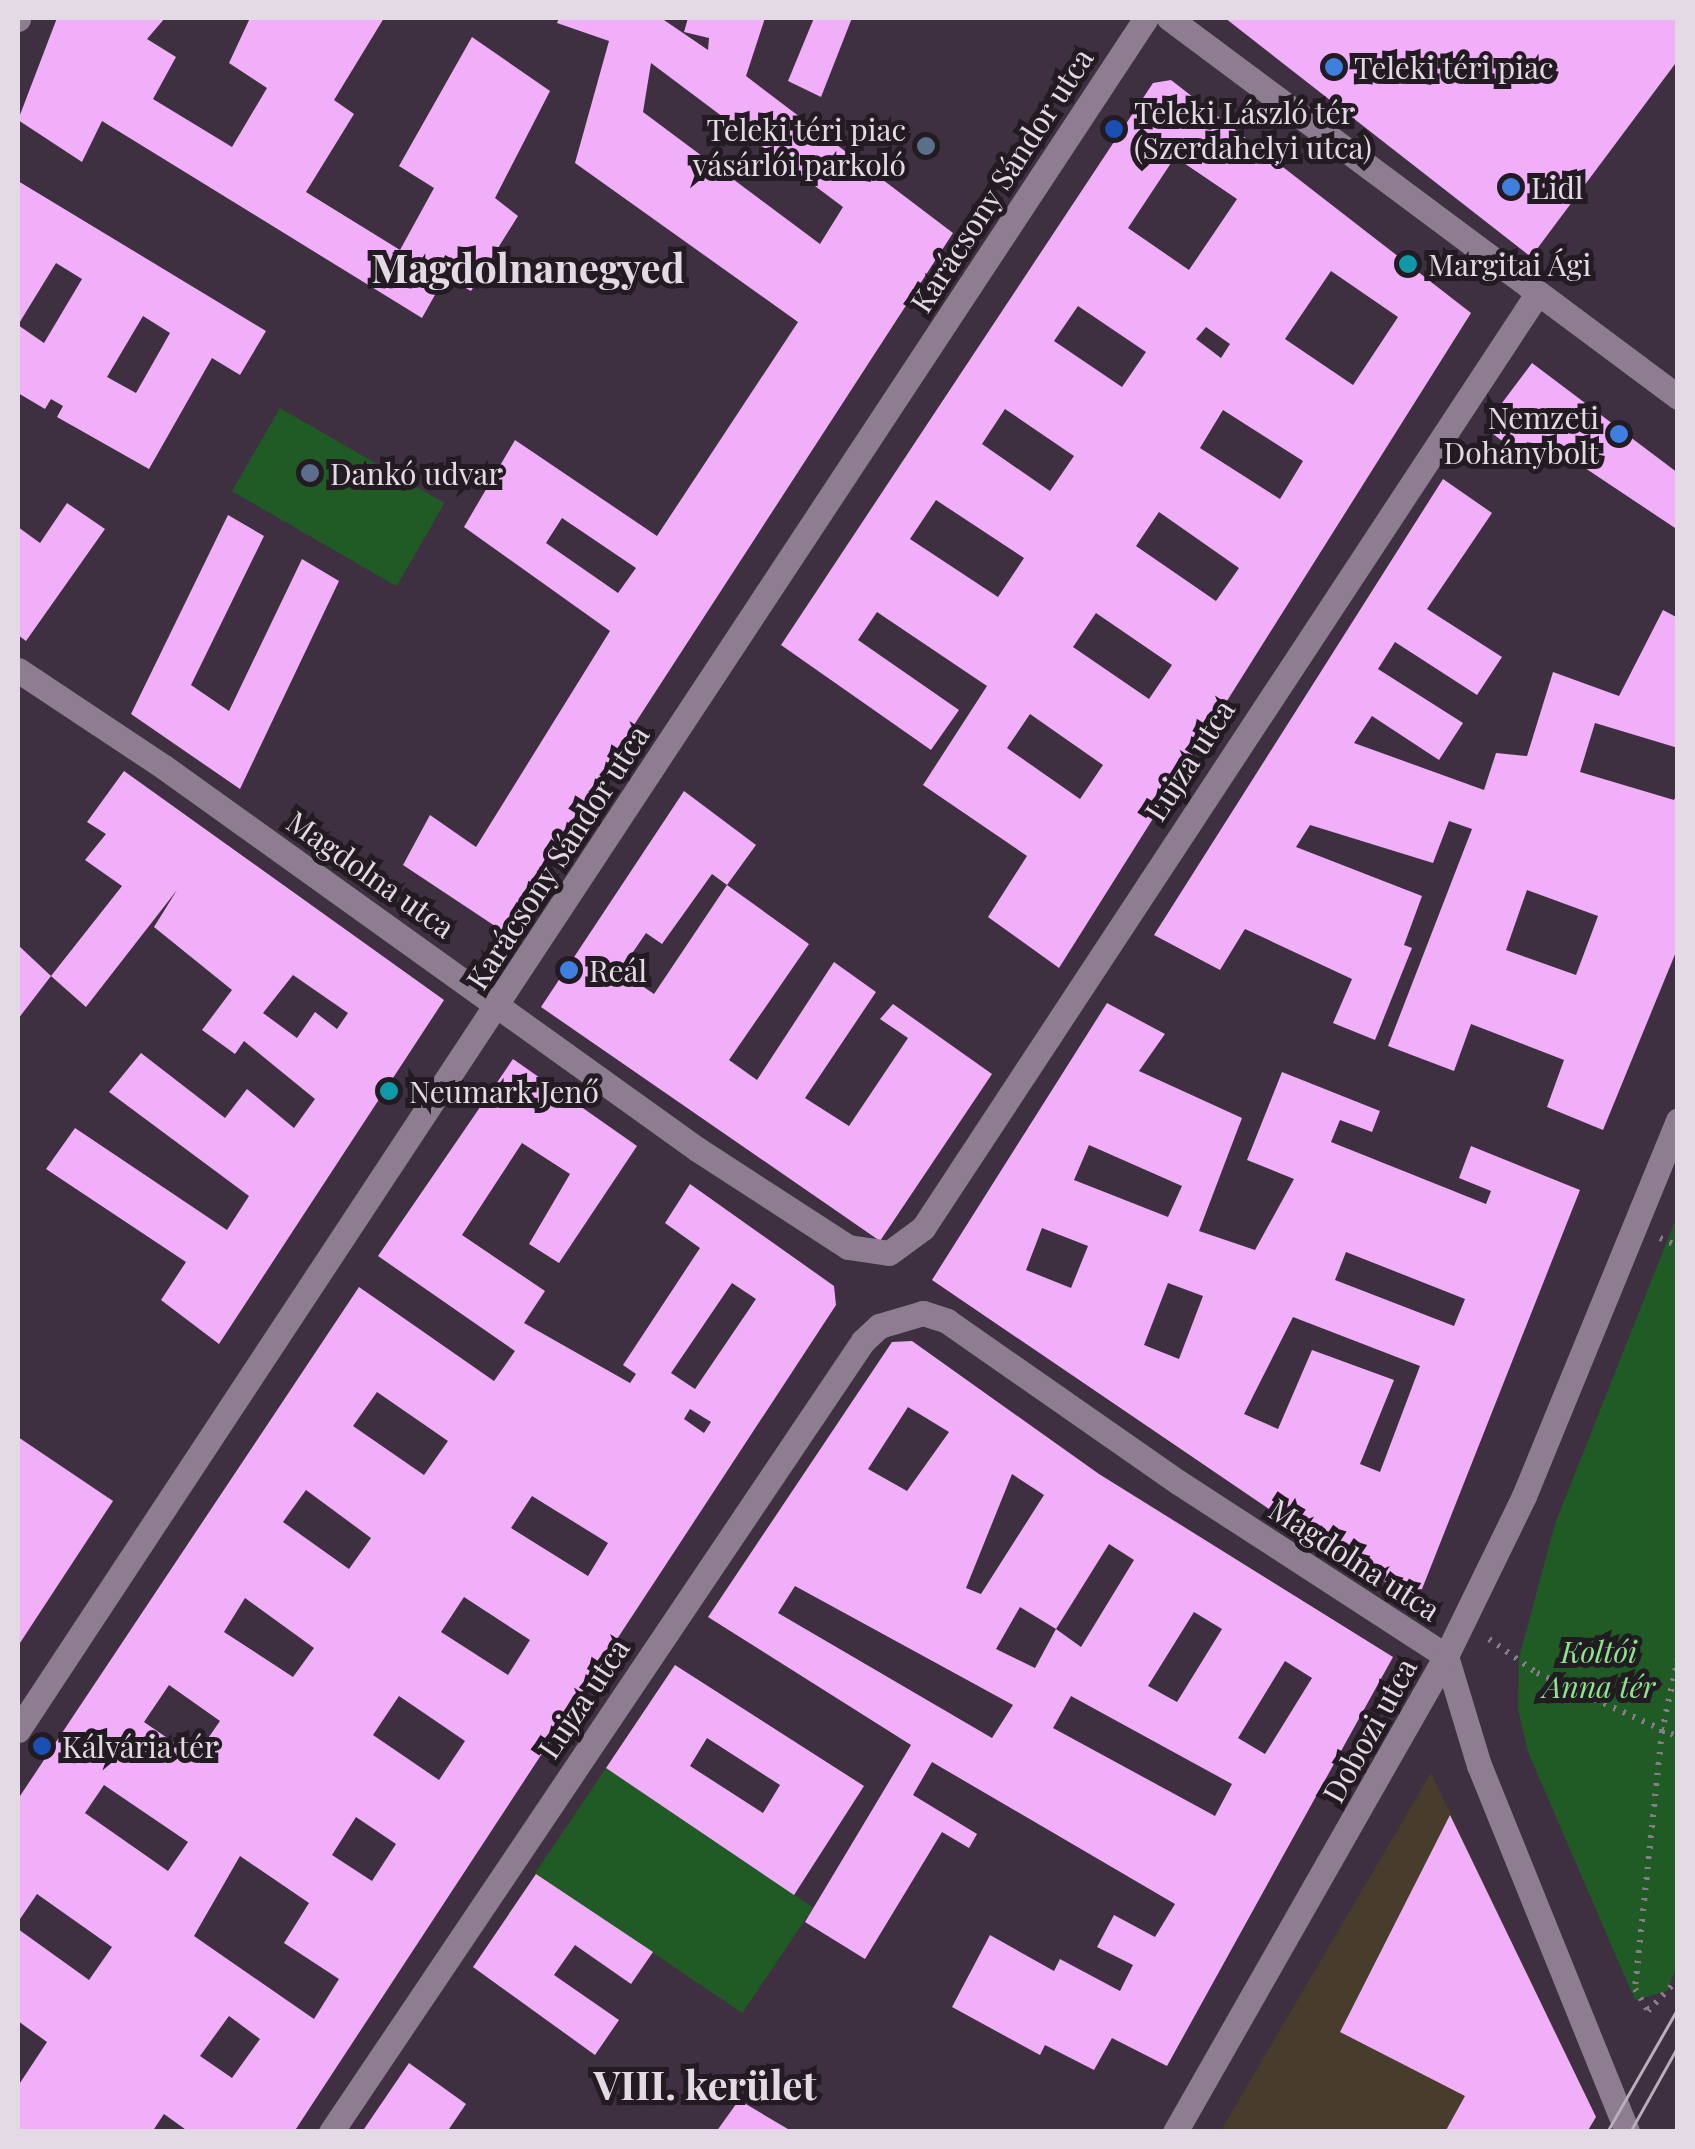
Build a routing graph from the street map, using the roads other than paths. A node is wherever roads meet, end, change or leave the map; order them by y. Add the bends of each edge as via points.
1 (1146, 18) edge
2 (1169, 18) edge
3 (1538, 294) junction
4 (1678, 397) edge
5 (18, 670) edge
6 (499, 1005) junction
7 (1678, 1120) edge
8 (889, 1253) joint
9 (902, 1316) joint
10 (1446, 1656) junction
11 (18, 1730) edge
12 (331, 2132) edge
13 (1175, 2132) edge
14 (1627, 2132) edge

1 - 6 street, Karácsony Sándor utca
2 - 3 street
3 - 4 street
3 - 8 street, Lujza utca via 923,1228
5 - 6 street, Magdolna utca
6 - 8 street, Magdolna utca via 697,1150 848,1246
6 - 11 street, Karácsony Sándor utca
7 - 10 street, Dobozi utca via 1524,1496
9 - 10 street, Magdolna utca via 947,1320 1178,1482
9 - 12 street, Lujza utca via 863,1341
10 - 13 street, Dobozi utca
10 - 14 street, Magdolna utca via 1479,1765

